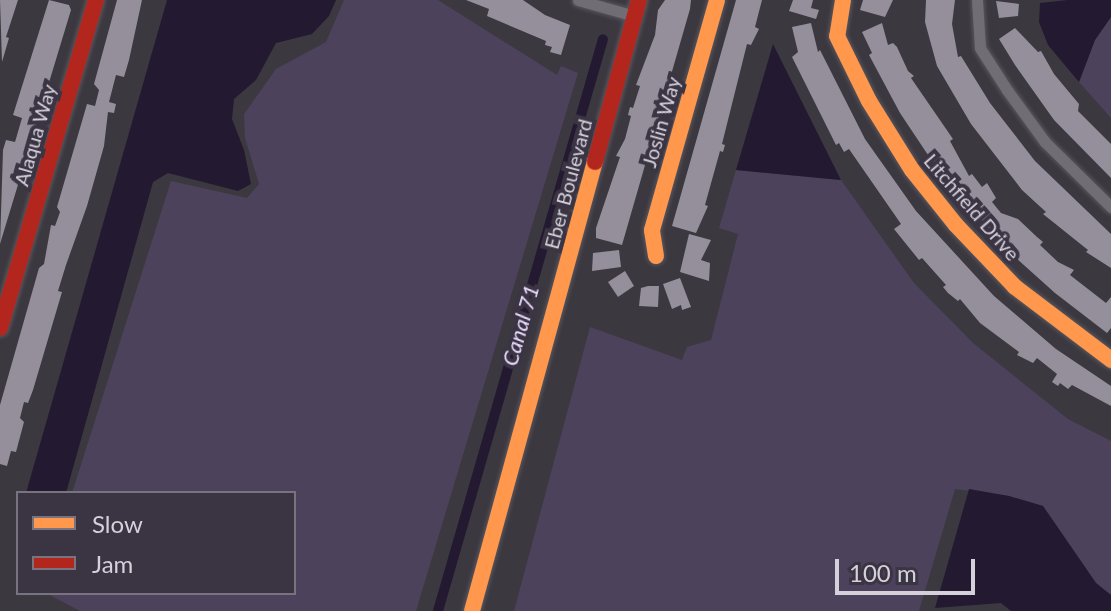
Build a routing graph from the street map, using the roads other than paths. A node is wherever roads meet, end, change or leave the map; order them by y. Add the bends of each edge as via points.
1 (96, 0) edge
2 (578, 0) edge
3 (717, 0) edge
4 (843, 0) edge
5 (977, 0) edge
6 (637, 8) edge
7 (1111, 207) edge
8 (656, 256) dead end
9 (0, 328) edge
10 (1111, 360) edge
11 (472, 611) edge

1 - 9 street, Alaqua Way
2 - 6 street
3 - 8 street, Joslin Way via 652,230
4 - 10 street, Litchfield Drive via 837,36 912,170 1015,287
5 - 7 street via 980,48 1007,90 1045,142
6 - 11 street, Eber Boulevard

